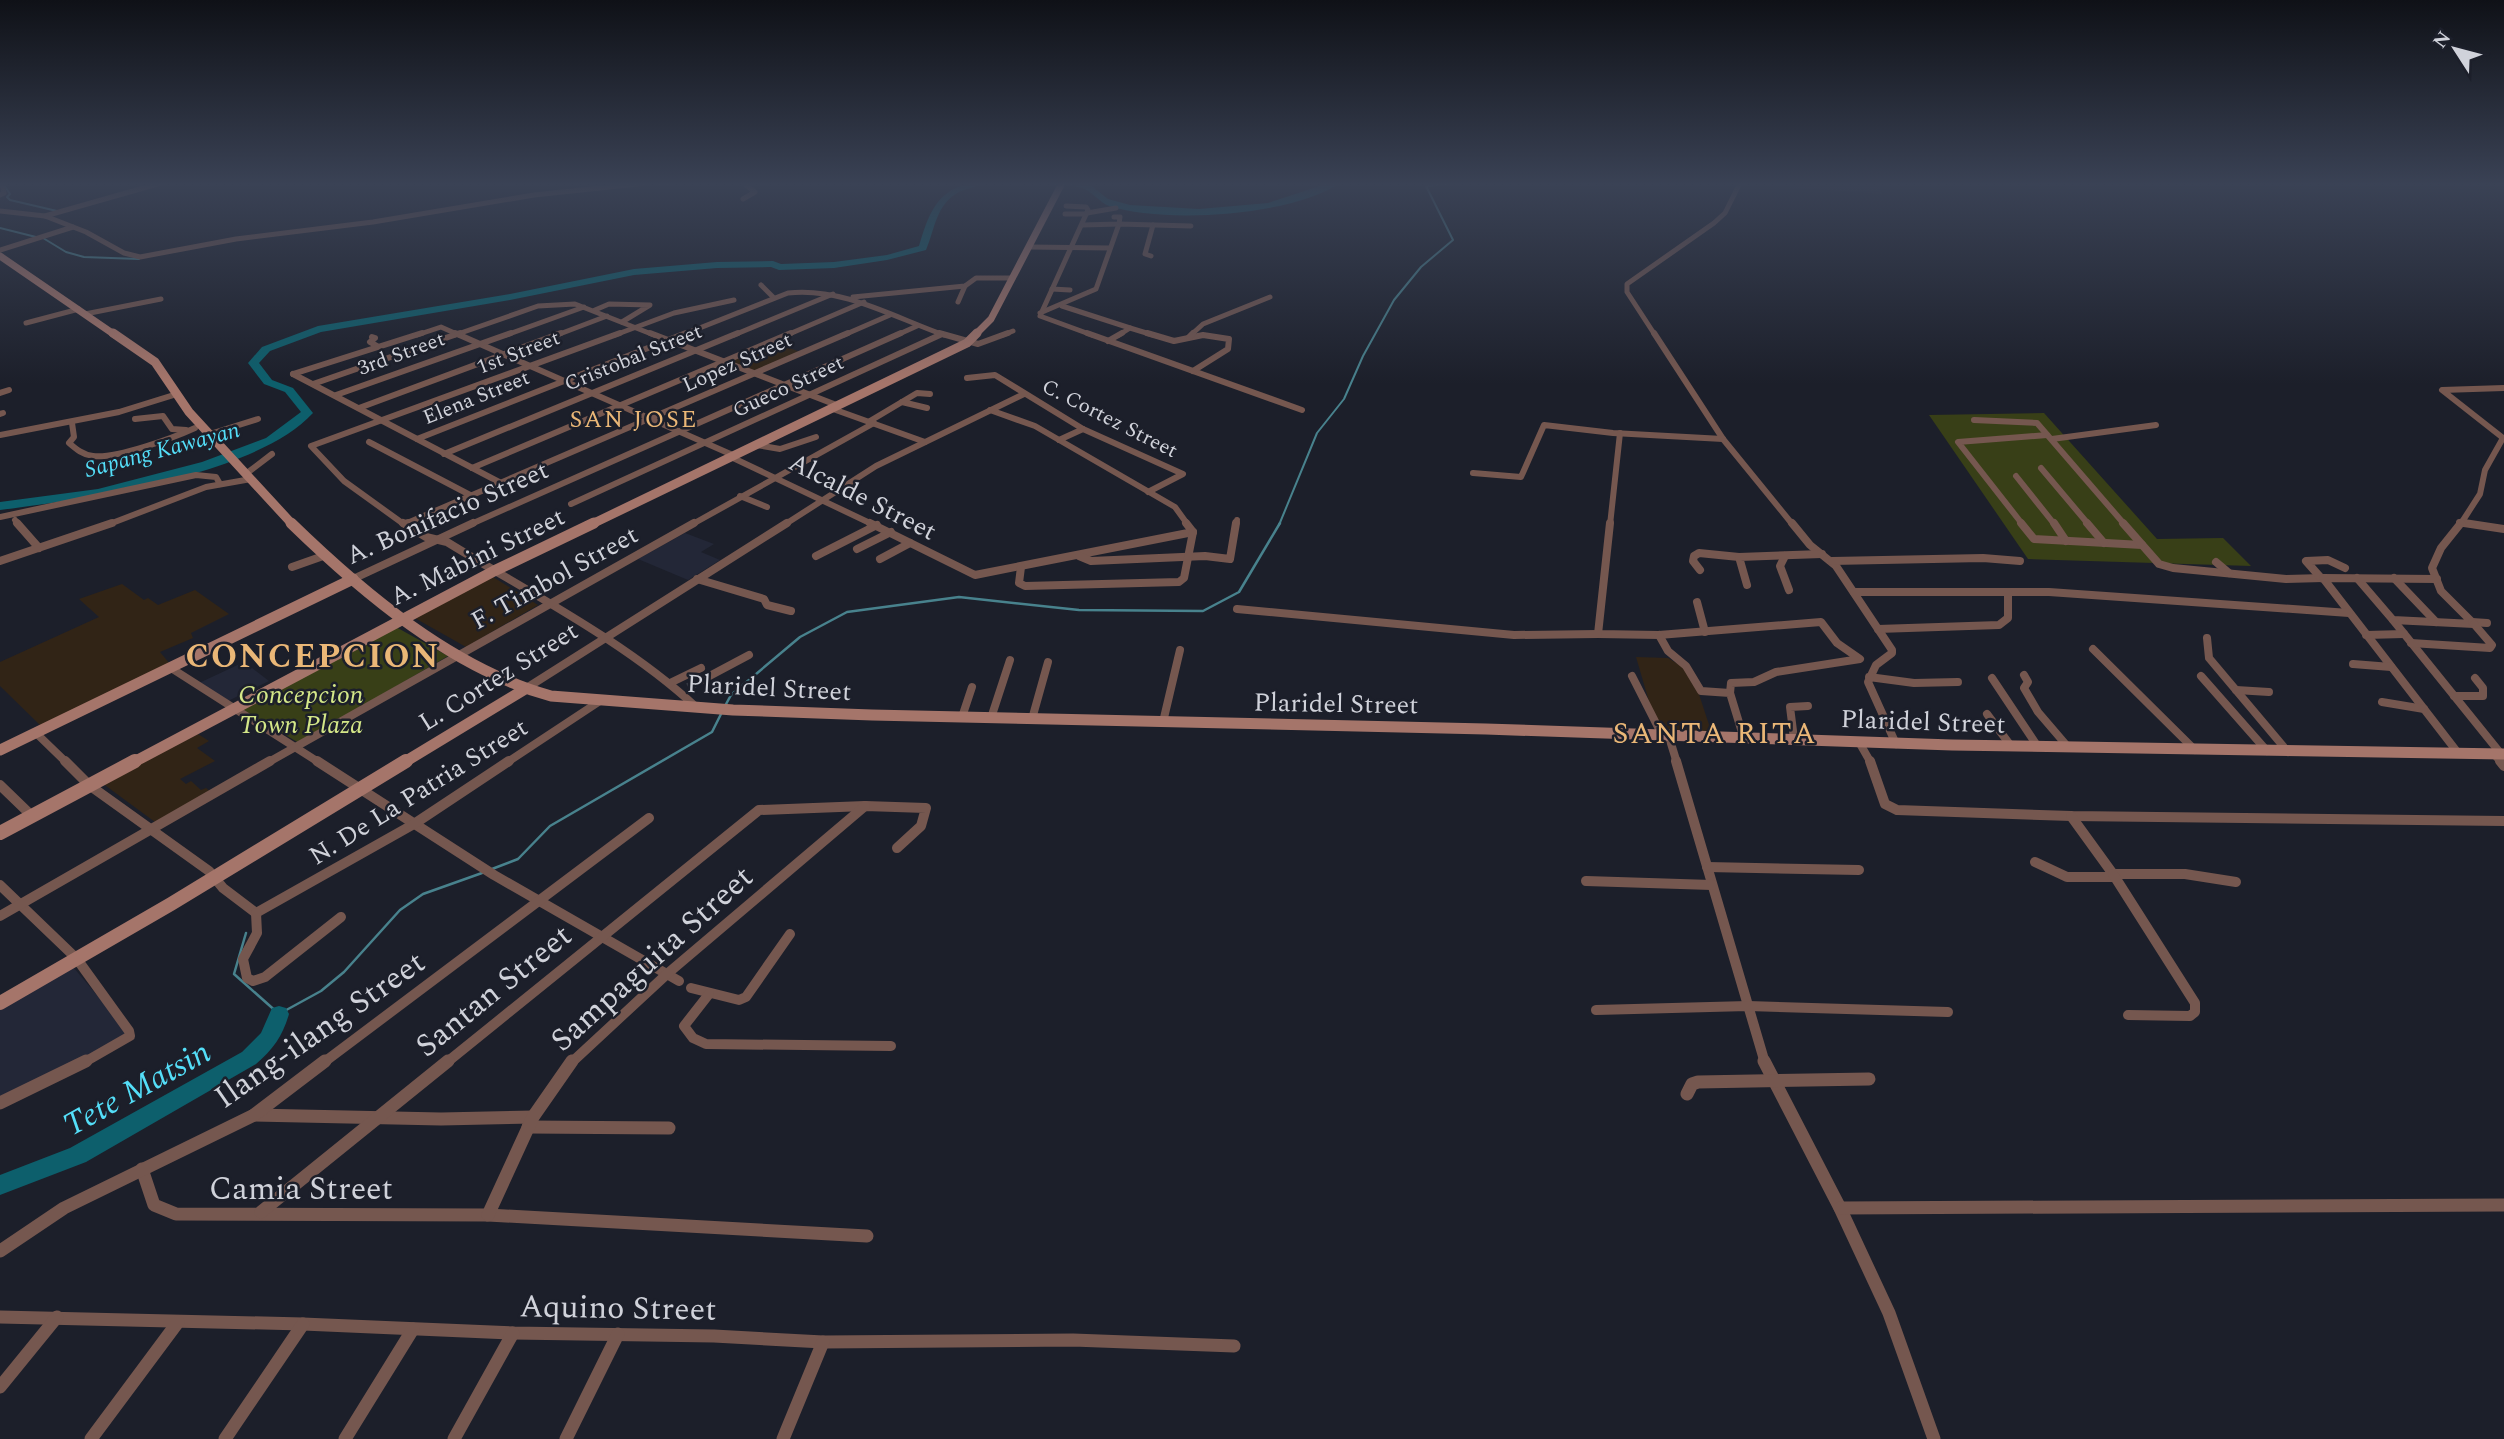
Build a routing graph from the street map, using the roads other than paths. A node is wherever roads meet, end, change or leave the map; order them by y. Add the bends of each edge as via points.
1 (118, 250) edge
2 (177, 250) edge
3 (1028, 250) edge
4 (1072, 250) edge
5 (1109, 250) edge
6 (1146, 250) edge
7 (1674, 250) edge
8 (0, 256) edge
9 (1151, 256) dead end
10 (1013, 278) junction
11 (761, 285) dead end
12 (965, 286) junction
13 (1052, 289) junction
14 (1070, 290) dead end
15 (834, 293) junction
16 (852, 297) junction
17 (774, 298) junction
18 (1270, 298) dead end
19 (161, 299) dead end
20 (734, 300) dead end
21 (864, 302) junction
22 (958, 302) dead end
23 (1062, 306) junction
24 (584, 307) junction
25 (595, 310) junction
26 (82, 312) junction
27 (1040, 313) junction
28 (890, 315) junction
29 (607, 316) junction
30 (622, 322) junction
31 (26, 323) dead end
32 (917, 326) junction
33 (635, 327) junction
34 (1130, 328) junction
35 (1013, 331) dead end
36 (455, 333) junction
37 (942, 334) junction
38 (372, 337) dead end
39 (1188, 339) junction
40 (666, 340) junction
41 (1108, 341) junction
42 (479, 343) junction
43 (967, 343) junction
44 (377, 346) junction
45 (695, 351) junction
46 (505, 355) junction
47 (723, 361) junction
48 (531, 366) junction
49 (1194, 371) junction
50 (753, 373) junction
51 (967, 378) dead end
52 (565, 381) junction
53 (313, 384) junction
54 (784, 386) junction
55 (2504, 388) edge
56 (9, 390) dead end
57 (0, 393) edge
58 (593, 393) junction
59 (177, 394) junction
60 (930, 394) dead end
61 (1024, 394) junction
62 (335, 395) junction
63 (809, 396) junction
64 (902, 402) junction
65 (622, 405) junction
66 (836, 407) junction
67 (359, 408) junction
68 (928, 408) dead end
69 (990, 410) junction
70 (1303, 410) dead end
71 (135, 419) dead end
72 (258, 419) dead end
73 (651, 419) junction
74 (1974, 420) dead end
75 (72, 422) junction
76 (384, 422) junction
77 (872, 422) junction
78 (2156, 425) dead end
79 (199, 428) junction
80 (1083, 429) junction
81 (187, 432) junction
82 (681, 432) junction
83 (1620, 433) junction
84 (210, 434) junction
85 (0, 435) edge
86 (2050, 437) junction
87 (816, 438) dead end
88 (417, 439) junction
89 (1723, 439) junction
90 (1059, 440) junction
91 (180, 441) dead end
92 (369, 442) dead end
93 (925, 442) junction
94 (706, 443) junction
95 (757, 445) junction
96 (272, 454) dead end
97 (444, 454) junction
98 (733, 456) junction
99 (472, 468) junction
100 (2041, 468) dead end
101 (1473, 473) dead end
102 (248, 475) junction
103 (776, 476) junction
104 (2016, 476) dead end
105 (501, 483) junction
106 (219, 484) junction
107 (1148, 492) junction
108 (472, 496) junction
109 (740, 496) junction
110 (821, 499) junction
111 (571, 504) dead end
112 (767, 507) dead end
113 (0, 517) edge
114 (15, 520) dead end
115 (1237, 520) dead end
116 (2459, 522) junction
117 (405, 524) junction
118 (877, 525) junction
119 (2504, 529) edge
120 (891, 532) junction
121 (1193, 532) junction
122 (439, 540) junction
123 (2066, 541) junction
124 (910, 543) junction
125 (2104, 543) junction
126 (2142, 545) junction
127 (39, 548) junction
128 (857, 549) dead end
129 (1822, 554) junction
130 (326, 555) junction
131 (816, 556) dead end
132 (1079, 556) junction
133 (1785, 556) junction
134 (1188, 557) junction
135 (1740, 557) junction
136 (880, 559) dead end
137 (0, 561) edge
138 (1832, 561) junction
139 (2020, 561) dead end
140 (2216, 562) dead end
141 (292, 567) dead end
142 (1021, 567) junction
143 (2345, 568) dead end
144 (1700, 570) dead end
145 (494, 571) junction
146 (2229, 573) junction
147 (2322, 578) junction
148 (2357, 578) junction
149 (2394, 578) junction
150 (353, 579) junction
151 (697, 579) junction
152 (2437, 579) junction
153 (1747, 585) dead end
154 (1788, 590) dead end
155 (1854, 592) junction
156 (2008, 592) junction
157 (1696, 601) dead end
158 (547, 605) junction
159 (1237, 609) dead end
160 (791, 611) dead end
161 (2348, 613) junction
162 (401, 619) junction
163 (2393, 620) junction
164 (2435, 622) junction
165 (2473, 623) junction
166 (2487, 623) dead end
167 (1878, 629) junction
168 (1705, 632) junction
169 (1598, 634) junction
170 (1659, 635) junction
171 (2365, 635) junction
172 (2207, 638) dead end
173 (604, 639) junction
174 (2408, 639) junction
175 (2093, 649) dead end
176 (1180, 650) dead end
177 (457, 654) junction
178 (749, 655) dead end
179 (1860, 659) junction
180 (1010, 660) dead end
181 (1048, 662) dead end
182 (2353, 664) dead end
183 (1876, 665) junction
184 (2391, 667) junction
185 (171, 668) junction
186 (701, 668) dead end
187 (2024, 675) dead end
188 (1632, 676) dead end
189 (2201, 676) dead end
190 (1869, 677) junction
191 (1992, 678) dead end
192 (2475, 678) dead end
193 (702, 680) tunnel mouth
194 (1958, 682) dead end
195 (670, 683) junction
196 (972, 687) dead end
197 (525, 689) junction
198 (2236, 690) junction
199 (2269, 692) dead end
200 (1730, 693) junction
201 (2454, 696) junction
202 (600, 701) junction
203 (2382, 702) dead end
204 (1808, 706) dead end
205 (696, 707) junction
206 (232, 708) junction
207 (2424, 709) junction
208 (1987, 714) dead end
209 (962, 717) junction
210 (991, 718) junction
211 (1032, 719) junction
212 (1163, 722) junction
213 (36, 733) junction
214 (1662, 737) junction
215 (1744, 739) junction
216 (1794, 739) junction
217 (1859, 742) junction
218 (1896, 744) junction
219 (2011, 746) junction
220 (2038, 747) junction
221 (2068, 747) junction
222 (296, 748) junction
223 (0, 750) edge
224 (2195, 750) junction
225 (2267, 751) junction
226 (2288, 752) junction
227 (2458, 753) junction
228 (2501, 757) edge
229 (0, 785) edge
230 (89, 785) junction
231 (362, 789) junction
232 (865, 806) junction
233 (32, 816) junction
234 (2071, 816) junction
235 (649, 818) dead end
236 (2504, 821) edge
237 (414, 824) junction
238 (152, 829) junction
239 (0, 833) edge
240 (897, 848) dead end
241 (2035, 862) dead end
242 (1707, 867) junction
243 (1859, 870) dead end
244 (2114, 875) junction
245 (213, 879) junction
246 (1586, 881) dead end
247 (2236, 883) dead end
248 (0, 885) edge
249 (1712, 885) junction
250 (540, 901) junction
251 (20, 905) junction
252 (256, 913) junction
253 (0, 916) edge
254 (341, 917) dead end
255 (790, 934) dead end
256 (602, 936) junction
257 (77, 959) junction
258 (667, 974) junction
259 (679, 981) dead end
260 (691, 988) dead end
261 (709, 994) junction
262 (0, 1003) edge
263 (1748, 1006) junction
264 (1596, 1010) dead end
265 (1948, 1012) dead end
266 (2128, 1015) dead end
267 (891, 1046) dead end
268 (1773, 1079) junction
269 (1869, 1079) dead end
270 (1686, 1094) dead end
271 (0, 1103) edge
272 (254, 1115) junction
273 (377, 1118) junction
274 (530, 1122) junction
275 (669, 1128) dead end
276 (142, 1169) junction
277 (2504, 1205) edge
278 (1840, 1209) junction
279 (261, 1212) junction
280 (488, 1215) junction
281 (867, 1236) dead end
282 (0, 1251) edge
283 (0, 1317) edge
284 (58, 1317) junction
285 (178, 1322) junction
286 (303, 1324) junction
287 (413, 1329) junction
288 (513, 1333) junction
289 (618, 1334) junction
290 (822, 1342) junction
291 (1234, 1346) dead end
292 (0, 1387) edge
293 (91, 1439) edge
294 (225, 1439) edge
295 (345, 1439) edge
296 (454, 1439) edge
297 (566, 1439) edge
298 (783, 1439) edge
299 (1934, 1439) edge

1 - 2 street via 140,257
3 - 10 street, A. Mabini Street
4 - 13 street
5 - 23 street via 1096,289
6 - 9 street
7 - 89 street via 1626,288
8 - 26 street, Plaridel Street
10 - 12 street via 976,278
10 - 43 street, A. Mabini Street via 991,319
11 - 17 street
12 - 16 street
12 - 22 street
13 - 14 street
13 - 27 street
15 - 16 street, Elena Street
15 - 17 street, Elena Street via 803,291
15 - 45 street, Cristobal Street
16 - 21 street
17 - 40 street, Elena Street
18 - 39 street via 1203,324
19 - 26 street
20 - 33 street, 1st Street via 685,309
21 - 28 street
21 - 47 street, Cristobal Street
23 - 27 street
23 - 34 street
24 - 25 street
24 - 36 street via 544,305
24 - 42 street, 3rd Street
25 - 29 street
25 - 30 street via 609,304 650,305
26 - 31 street
26 - 59 street, Plaridel Street via 149,357
27 - 41 street
28 - 32 street
28 - 50 street, Lopez Street
29 - 30 street
29 - 46 street
30 - 33 street
32 - 37 street
32 - 54 street, A. Bonifacio Street
33 - 40 street
33 - 48 street, 1st Street
34 - 39 street via 1174,341
34 - 41 street
35 - 43 street via 978,344
36 - 42 street, Alcalde Street
36 - 44 street, Alcalde Street via 441,327
36 - 53 street
37 - 43 street
37 - 63 street, Gueco Street
38 - 44 street via 370,342
39 - 49 street via 1229,339 1228,349
40 - 45 street
40 - 52 street, Elena Street
41 - 49 street
42 - 46 street, Alcalde Street
42 - 62 street, 3rd Street
43 - 66 street, A. Mabini Street
44 - 53 street via 293,374
45 - 47 street
45 - 58 street, Cristobal Street
46 - 48 street, Alcalde Street
46 - 67 street
47 - 50 street
47 - 65 street, Cristobal Street
48 - 52 street, Alcalde Street
48 - 76 street, 1st Street
49 - 70 street
50 - 54 street
50 - 73 street, Lopez Street
51 - 61 street, C. Cortez Street via 989,374
52 - 58 street, Alcalde Street
52 - 88 street, Elena Street
53 - 62 street
54 - 63 street
54 - 82 street, A. Bonifacio Street
55 - 116 street via 2442,390 2503,438 2485,470 2480,494
56 - 57 street
58 - 65 street, Alcalde Street
58 - 97 street, Cristobal Street
59 - 75 street
59 - 79 street, Plaridel Street
60 - 64 street, F. Timbol Street via 920,392
61 - 69 street, L. Cortez Street
61 - 80 street, C. Cortez Street
62 - 67 street
63 - 66 street
63 - 94 street, Gueco Street
64 - 68 street
64 - 77 street, F. Timbol Street
65 - 73 street, Alcalde Street
65 - 99 street, Cristobal Street
66 - 77 street
66 - 95 street, A. Mabini Street
67 - 76 street
69 - 90 street
69 - 93 street, L. Cortez Street
71 - 79 street via 163,416 176,430
72 - 84 street
73 - 82 street, Alcalde Street
73 - 105 street, Lopez Street
74 - 86 street via 2034,421
75 - 81 street via 74,437 69,443 93,457
75 - 85 street
76 - 88 street
76 - 117 street, 1st Street via 316,443 311,450
77 - 93 street
77 - 103 street, F. Timbol Street
78 - 86 street
79 - 81 street
79 - 84 street, Plaridel Street
80 - 90 street
80 - 107 street, C. Cortez Street via 1183,474
81 - 91 street
82 - 94 street, Alcalde Street
82 - 122 street, A. Bonifacio Street
83 - 89 street
83 - 101 street via 1544,425 1521,477
83 - 169 street
84 - 102 street, Plaridel Street
86 - 123 street via 1958,442 2030,537
86 - 126 street
87 - 95 street via 780,449
88 - 97 street
89 - 129 street
90 - 107 street
92 - 108 street
93 - 110 street, L. Cortez Street
94 - 98 street, Alcalde Street
94 - 111 street, Gueco Street
95 - 98 street, A. Mabini Street
96 - 102 street
97 - 99 street
98 - 103 street, Alcalde Street
98 - 145 street, A. Mabini Street
99 - 105 street
100 - 125 street
102 - 106 street
102 - 130 street, Plaridel Street
103 - 109 street, F. Timbol Street
103 - 110 street, Alcalde Street
104 - 123 street
105 - 108 street, Lopez Street
106 - 113 street via 216,477 196,475
106 - 127 street
107 - 121 street via 1179,510
108 - 117 street, Lopez Street
109 - 112 street
109 - 158 street, F. Timbol Street
110 - 118 street, Alcalde Street
110 - 151 street, L. Cortez Street
114 - 127 street
115 - 134 street via 1230,559
116 - 119 street
116 - 152 street via 2432,568
117 - 122 street
118 - 120 street, Alcalde Street
118 - 131 street
120 - 124 street, Alcalde Street
120 - 128 street
121 - 132 street
121 - 134 street
122 - 145 street
122 - 150 street, A. Bonifacio Street
123 - 125 street
124 - 136 street
124 - 142 street, Alcalde Street via 975,575
125 - 126 street
126 - 146 street via 2165,567
127 - 137 street
129 - 133 street
129 - 138 street
130 - 141 street
130 - 150 street, Plaridel Street
132 - 134 street via 1091,561
132 - 142 street
133 - 135 street
133 - 154 street via 1780,566
134 - 142 street via 1179,582 1025,586 1019,583
135 - 144 street via 1699,553 1693,561
135 - 153 street
138 - 139 street
138 - 155 street
140 - 146 street
143 - 147 street via 2328,561 2306,561
145 - 158 street
145 - 162 street, A. Mabini Street
146 - 147 street
147 - 148 street
147 - 161 street
148 - 149 street
148 - 163 street
149 - 152 street
149 - 164 street
150 - 162 street, Plaridel Street
150 - 185 street, A. Bonifacio Street
151 - 160 street
151 - 173 street, L. Cortez Street
152 - 165 street via 2441,590
155 - 156 street
155 - 167 street
156 - 161 street
156 - 167 street via 2008,618 1999,625
157 - 168 street
158 - 173 street
158 - 177 street, F. Timbol Street
159 - 169 street via 1500,634
161 - 171 street
162 - 177 street, Plaridel Street
162 - 206 street, A. Mabini Street
163 - 164 street
163 - 174 street
164 - 165 street
165 - 166 street
165 - 174 street via 2490,648
167 - 183 street via 1892,652
168 - 170 street
168 - 179 street via 1821,622 1837,643
169 - 170 street
170 - 200 street via 1668,651 1690,670 1701,691
171 - 174 street
171 - 184 street
172 - 198 street via 2207,655
173 - 195 street
173 - 197 street, L. Cortez Street
174 - 201 street
175 - 224 street
176 - 212 street
177 - 197 street, Plaridel Street
177 - 222 street, F. Timbol Street
178 - 193 street
179 - 183 street
179 - 200 street via 1776,672 1754,682 1734,682
180 - 210 street
181 - 211 street
182 - 184 street
183 - 190 street
184 - 207 street
185 - 206 street
185 - 213 street, A. Bonifacio Street
186 - 195 street
187 - 221 street via 2028,682 2024,688 2036,712
188 - 214 street
189 - 225 street
190 - 194 street
190 - 218 street
191 - 220 street
192 - 201 street via 2483,696
195 - 205 street via 684,689
196 - 209 street
197 - 202 street, Plaridel Street
197 - 231 street, L. Cortez Street
198 - 199 street
198 - 226 street
200 - 215 street
201 - 228 street
202 - 205 street, Plaridel Street
202 - 237 street, N. De La Patria Street
203 - 207 street
204 - 216 street via 1790,707
205 - 209 street, Plaridel Street
206 - 222 street
206 - 230 street, A. Mabini Street
207 - 227 street
208 - 219 street
209 - 210 street, Plaridel Street
210 - 211 street, Plaridel Street
211 - 212 street, Plaridel Street
212 - 214 street, Plaridel Street
213 - 223 street, A. Bonifacio Street
213 - 230 street
214 - 215 street, Plaridel Street
214 - 242 street
215 - 216 street, Plaridel Street
216 - 217 street, Plaridel Street
217 - 218 street, Plaridel Street
217 - 234 street via 1885,804 1891,808
218 - 219 street, Plaridel Street
219 - 220 street, Plaridel Street
220 - 221 street, Plaridel Street
221 - 224 street, Plaridel Street
222 - 231 street
222 - 238 street, F. Timbol Street
224 - 225 street, Plaridel Street
225 - 226 street, Plaridel Street
226 - 227 street, Plaridel Street
227 - 228 street, Plaridel Street
229 - 233 street
230 - 233 street, A. Mabini Street
230 - 238 street
231 - 237 street
231 - 245 street, L. Cortez Street
232 - 240 street via 926,808 919,831
232 - 256 street, Santan Street via 759,810
232 - 258 street, Sampaguita Street
233 - 239 street, A. Mabini Street
234 - 236 street
234 - 244 street
235 - 250 street, Ilang-ilang Street
237 - 250 street
237 - 252 street, N. De La Patria Street
238 - 245 street
238 - 251 street, F. Timbol Street
241 - 244 street via 2067,877
242 - 243 street
242 - 249 street
244 - 247 street via 2185,874
244 - 266 street via 2195,1003 2190,1016
245 - 252 street
245 - 257 street, L. Cortez Street
246 - 249 street
248 - 251 street
249 - 263 street
250 - 256 street
250 - 272 street, Ilang-ilang Street
251 - 253 street, F. Timbol Street
251 - 257 street
252 - 254 street via 257,937 243,960 247,978 253,981 265,977
255 - 261 street via 746,997 739,1000
256 - 258 street
256 - 273 street, Santan Street
257 - 262 street, L. Cortez Street
257 - 271 street via 130,1036
258 - 259 street
258 - 274 street, Sampaguita Street via 573,1060
260 - 261 street
261 - 267 street via 684,1026 687,1034 701,1043
263 - 264 street
263 - 265 street
263 - 268 street via 1762,1058
268 - 269 street
268 - 270 street via 1698,1082
268 - 278 street
272 - 273 street
272 - 276 street, Ilang-ilang Street
273 - 274 street
273 - 279 street, Santan Street
274 - 275 street
274 - 280 street, Sampaguita Street
276 - 279 street, Camia Street via 154,1205 165,1210 194,1215
276 - 282 street, Ilang-ilang Street via 64,1209
277 - 278 street via 2240,1203
278 - 299 street via 1889,1313
279 - 280 street, Camia Street
280 - 281 street, Camia Street
283 - 284 street, Aquino Street
284 - 285 street, Aquino Street
284 - 292 street
285 - 286 street, Aquino Street
285 - 293 street
286 - 287 street, Aquino Street
286 - 294 street
287 - 288 street, Aquino Street
287 - 295 street
288 - 289 street, Aquino Street
288 - 296 street
289 - 290 street, Aquino Street
289 - 297 street
290 - 291 street, Aquino Street via 1073,1340
290 - 298 street

